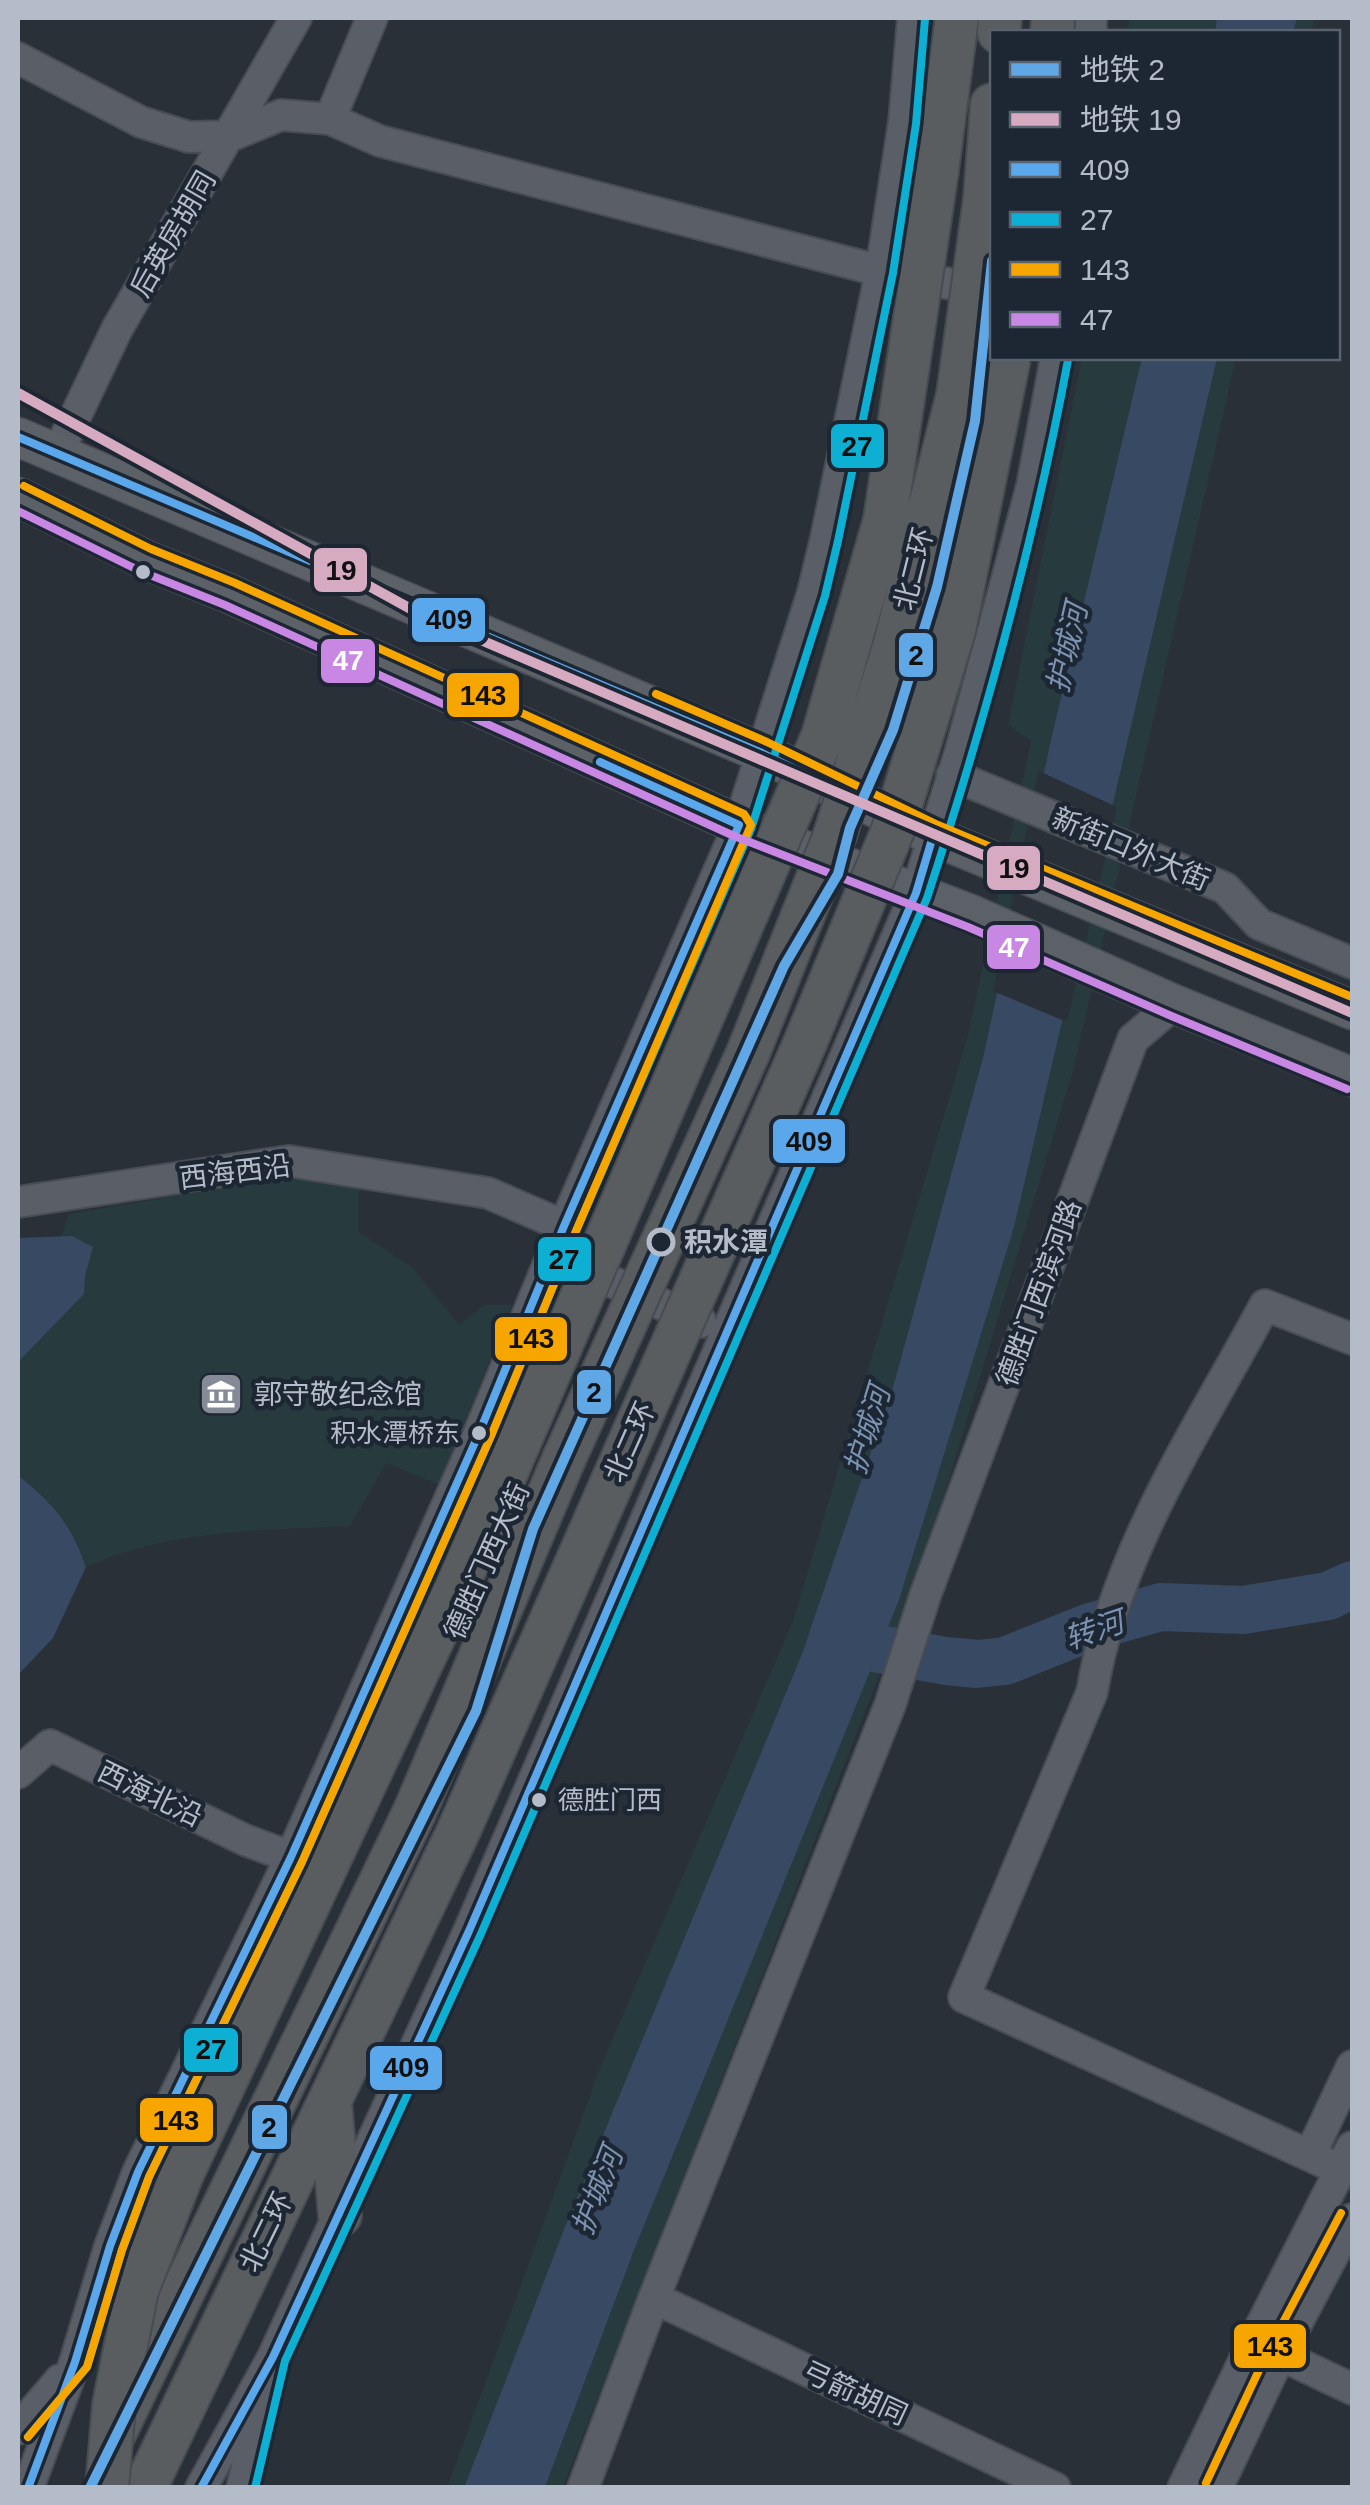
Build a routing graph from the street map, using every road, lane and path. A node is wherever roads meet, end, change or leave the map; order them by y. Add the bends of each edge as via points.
1 (296, 18) edge
2 (372, 18) edge
3 (913, 18) edge
4 (957, 18) edge
5 (18, 58) edge
6 (330, 119) junction
7 (990, 132) edge
8 (230, 136) junction
9 (882, 271) junction
10 (990, 292) edge
11 (1009, 360) edge
12 (1056, 360) edge
13 (18, 437) edge
14 (57, 455) junction
15 (18, 498) edge
16 (762, 753) junction
17 (952, 775) junction
18 (739, 826) junction
19 (933, 836) junction
20 (916, 893) junction
21 (1352, 964) edge
22 (1174, 1004) junction
23 (1352, 1010) edge
24 (1352, 1077) edge
25 (18, 1202) edge
26 (564, 1226) junction
27 (608, 1280) junction
28 (532, 1305) junction
29 (727, 1333) junction
30 (1352, 1339) edge
31 (18, 1772) edge
32 (291, 1858) junction
33 (316, 2016) junction
34 (1352, 2066) edge
35 (234, 2092) junction
36 (330, 2102) junction
37 (1311, 2153) junction
38 (1347, 2158) edge
39 (340, 2215) junction
40 (1352, 2220) edge
41 (110, 2246) junction
42 (654, 2298) junction
43 (1266, 2348) junction
44 (273, 2357) junction
45 (76, 2362) junction
46 (1352, 2389) edge
47 (18, 2429) edge
48 (28, 2488) edge
49 (88, 2488) edge
50 (107, 2488) edge
51 (145, 2488) edge
52 (201, 2488) edge
53 (242, 2488) edge
54 (583, 2488) edge
55 (1055, 2488) edge
56 (1183, 2488) edge
57 (1218, 2488) edge

1 - 8 street, 后英房胡同
2 - 6 street
3 - 9 street, 德胜门西大街
4 - 50 highway, bridge via 885,520 823,736 457,1587 182,2174 137,2290 114,2405
5 - 8 street via 141,122 189,137
6 - 8 street via 281,115
6 - 9 street via 380,142
7 - 33 highway, 北二环, bridge via 958,395 895,644 834,836 748,1053 563,1461 415,1810
8 - 14 street, 后英房胡同 via 117,329
9 - 10 street
9 - 16 street, 德胜门西大街 via 813,592
11 - 36 highway, 北二环, bridge via 954,630 893,830 459,1830
12 - 17 street via 1032,486
13 - 14 main road
14 - 16 main road
15 - 18 main road
16 - 18 street, 德胜门西大街
16 - 19 main road
17 - 19 street
17 - 21 street, 新街口外大街 via 1225,888 1259,924
18 - 20 main road
18 - 26 street, 德胜门西大街
18 - 27 street, 德胜门西大街 via 729,998
19 - 20 street
19 - 23 main road
20 - 22 main road
20 - 29 street
22 - 24 main road
22 - 42 street, 德胜门西滨河路 via 1133,1040 890,1705
25 - 26 street, 西海西沿 via 289,1161 488,1193
26 - 28 street, 德胜门西大街
27 - 28 street
27 - 29 street
27 - 35 street, 德胜门西大街 via 477,1587
28 - 32 street, 德胜门西大街
29 - 39 street
30 - 37 street via 1265,1305 1118,1589 1092,1692 964,1997
31 - 32 street, 西海北沿 via 50,1745
32 - 41 street, 德胜门西大街 via 138,2172
33 - 35 highway
33 - 49 highway, 北二环
34 - 37 street
35 - 41 street, 德胜门西大街
36 - 39 highway
36 - 51 highway, 北二环
37 - 38 street
38 - 43 street
39 - 44 street
40 - 43 street
41 - 45 street, 德胜门西大街
42 - 54 street, 德胜门西滨河路
42 - 55 street, 弓箭胡同
43 - 46 street
43 - 56 street
43 - 57 street
44 - 52 street
44 - 53 street
45 - 47 street
45 - 48 street, 德胜门西大街

